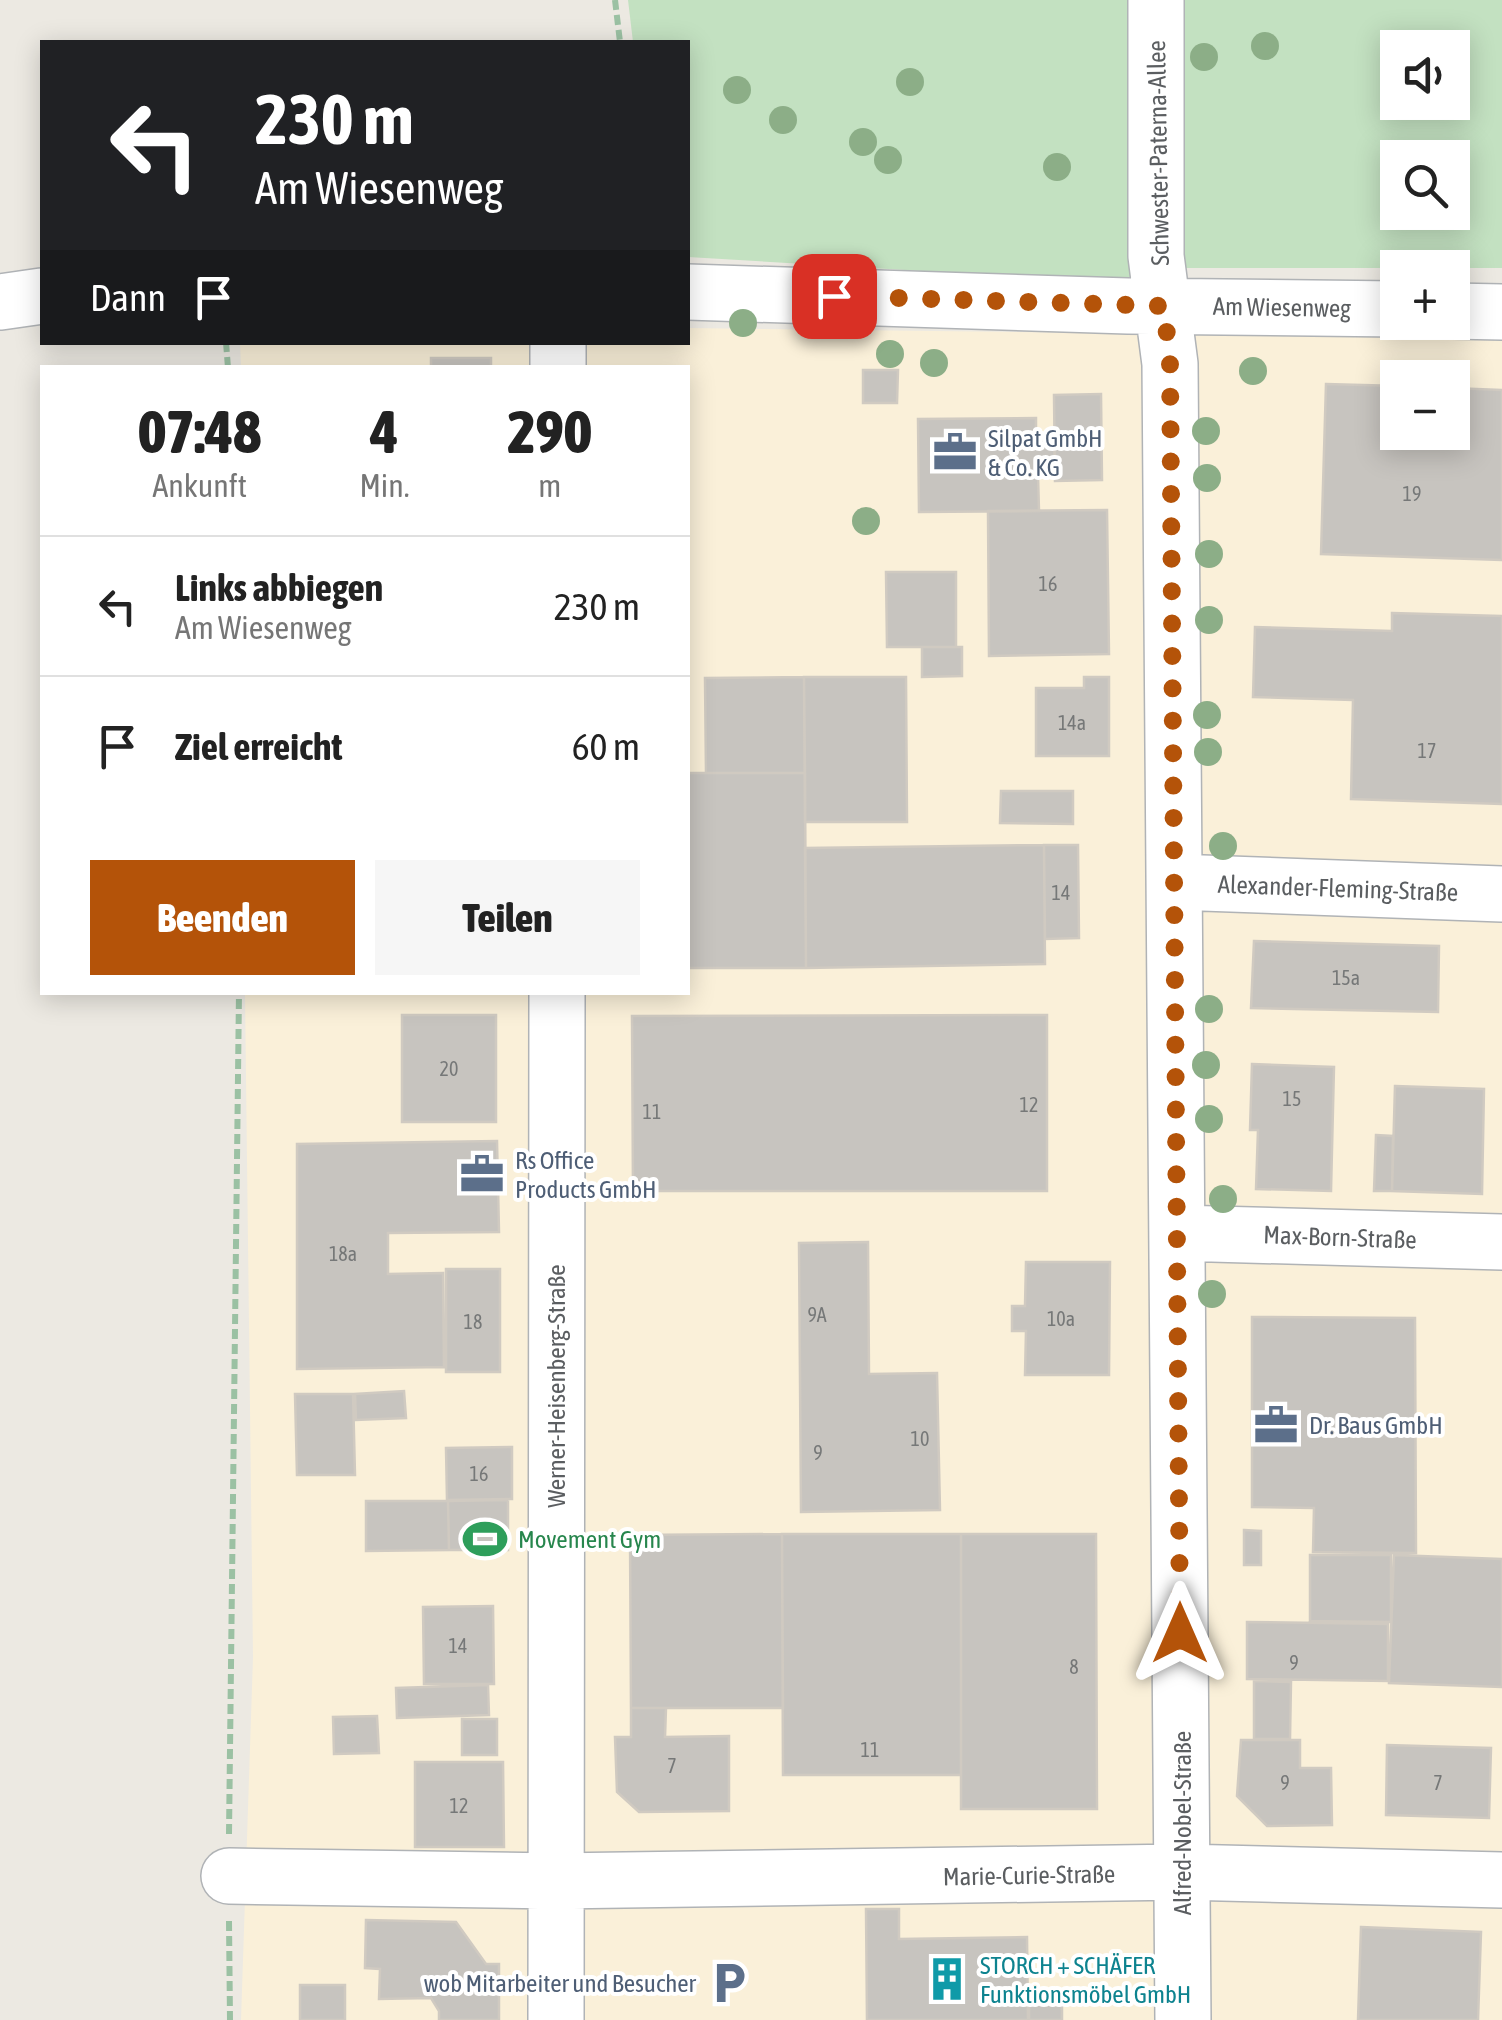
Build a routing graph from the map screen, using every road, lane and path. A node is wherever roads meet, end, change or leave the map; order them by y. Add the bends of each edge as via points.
1 (615, 0) edge
2 (1156, 0) edge
3 (620, 40) edge
4 (690, 292) edge
5 (40, 296) edge
6 (0, 302) edge
7 (1164, 306) junction
8 (1380, 309) edge
9 (1470, 311) edge
10 (1502, 312) edge
11 (1174, 882) junction
12 (1502, 894) edge
13 (239, 995) edge
14 (557, 995) edge
15 (1177, 1233) junction
16 (1502, 1242) edge
17 (1182, 1872) junction
18 (229, 1876) junction
19 (1502, 1880) edge
20 (555, 1881) junction
21 (230, 2020) edge
22 (556, 2020) edge
23 (1183, 2020) edge

1 - 3 path
2 - 7 street, Schwester-Paterna-Allee via 1156,256
4 - 7 street, Am Wiesenweg
5 - 6 street
7 - 8 street, Am Wiesenweg
7 - 11 street, Alfred-Nobel-Straße
9 - 10 street
11 - 12 street, Alexander-Fleming-Straße
11 - 15 street, Alfred-Nobel-Straße
13 - 18 path
14 - 20 street, Werner-Heisenberg-Straße
15 - 16 street, Max-Born-Straße
15 - 17 street, Alfred-Nobel-Straße
17 - 19 street, Marie-Curie-Straße
17 - 20 street, Marie-Curie-Straße
17 - 23 street, Alfred-Nobel-Straße
18 - 20 street, Marie-Curie-Straße
18 - 21 path
20 - 22 street, Werner-Heisenberg-Straße

